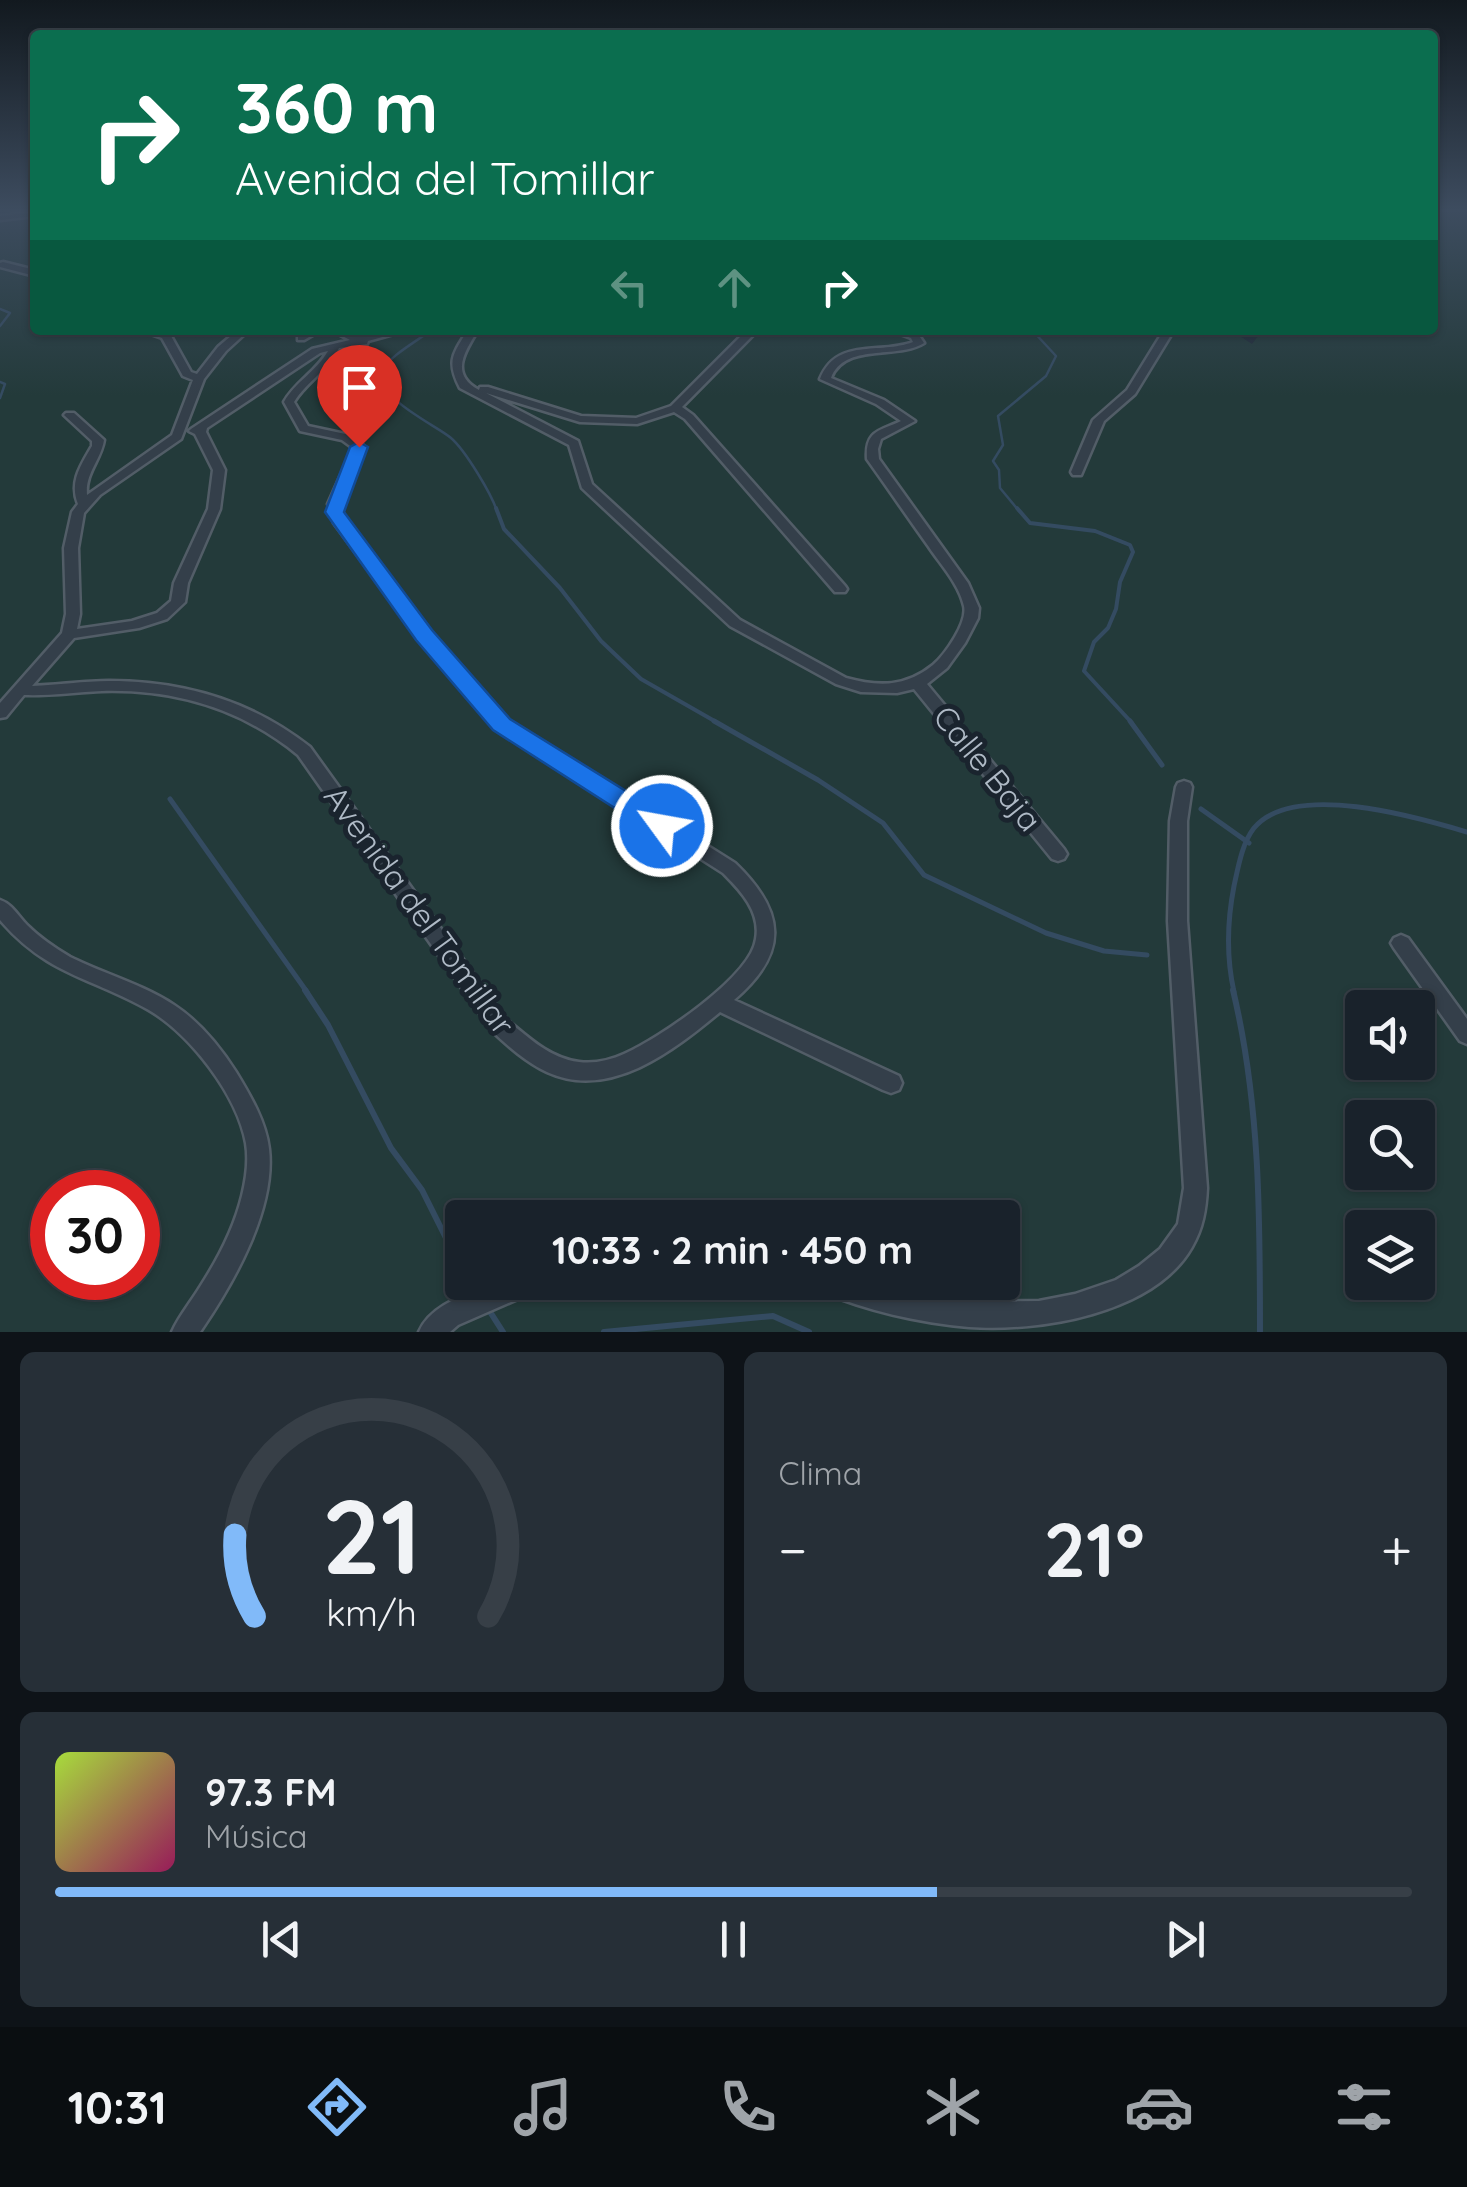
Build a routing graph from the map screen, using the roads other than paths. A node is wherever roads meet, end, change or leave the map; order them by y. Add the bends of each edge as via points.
1 (167, 335) edge
2 (238, 335) edge
3 (306, 335) edge
4 (386, 335) edge
5 (470, 335) edge
6 (748, 335) edge
7 (912, 335) edge
8 (1167, 335) edge
9 (300, 338) dead end
10 (335, 338) edge
11 (199, 379) junction
12 (481, 392) junction
13 (675, 408) junction
14 (70, 415) dead end
15 (193, 427) junction
16 (1077, 472) dead end
17 (81, 498) junction
18 (840, 589) dead end
19 (69, 634) junction
20 (918, 683) junction
21 (22, 690) junction
22 (0, 712) edge
23 (1184, 788) dead end
24 (1058, 854) dead end
25 (0, 908) edge
26 (7, 930) edge
27 (1401, 944) dead end
28 (718, 1002) junction
29 (1467, 1034) edge
30 (892, 1084) dead end
31 (485, 1300) edge
32 (885, 1300) edge
33 (185, 1332) edge
34 (432, 1332) edge

1 - 11 street via 187,374
2 - 11 street
3 - 9 street
4 - 10 street via 362,342
5 - 12 street via 454,370
6 - 13 street
7 - 20 street via 919,343 857,354 824,374 909,421 874,438 873,459 969,597 971,618 958,643
8 - 16 street via 1131,392 1098,420
10 - 15 street
10 - 28 street, Avenida del Tomillar via 326,367 289,402 304,429 359,447 334,512 413,621 502,724 729,868 758,900 766,941 749,973
11 - 15 street
12 - 13 street via 599,422 636,422
12 - 20 street via 574,443 586,485 735,623 841,681 879,688
13 - 18 street via 690,416
14 - 17 street via 98,446 80,479
15 - 17 street
15 - 19 street via 219,470 214,508 178,602 134,625
17 - 19 street via 71,548
19 - 21 street
20 - 24 street, Calle Baja
21 - 22 street
21 - 28 street, Avenida del Tomillar via 107,686 179,692 282,731 304,751 499,1024 537,1056 588,1071 621,1069
23 - 32 street via 1174,932 1195,1166 1191,1225 1172,1254 1138,1282 1094,1305 1035,1322 949,1320
25 - 26 street
26 - 33 street via 184,1024 232,1084 252,1125 259,1152 245,1222
27 - 29 street
28 - 30 street
31 - 34 street via 448,1316

